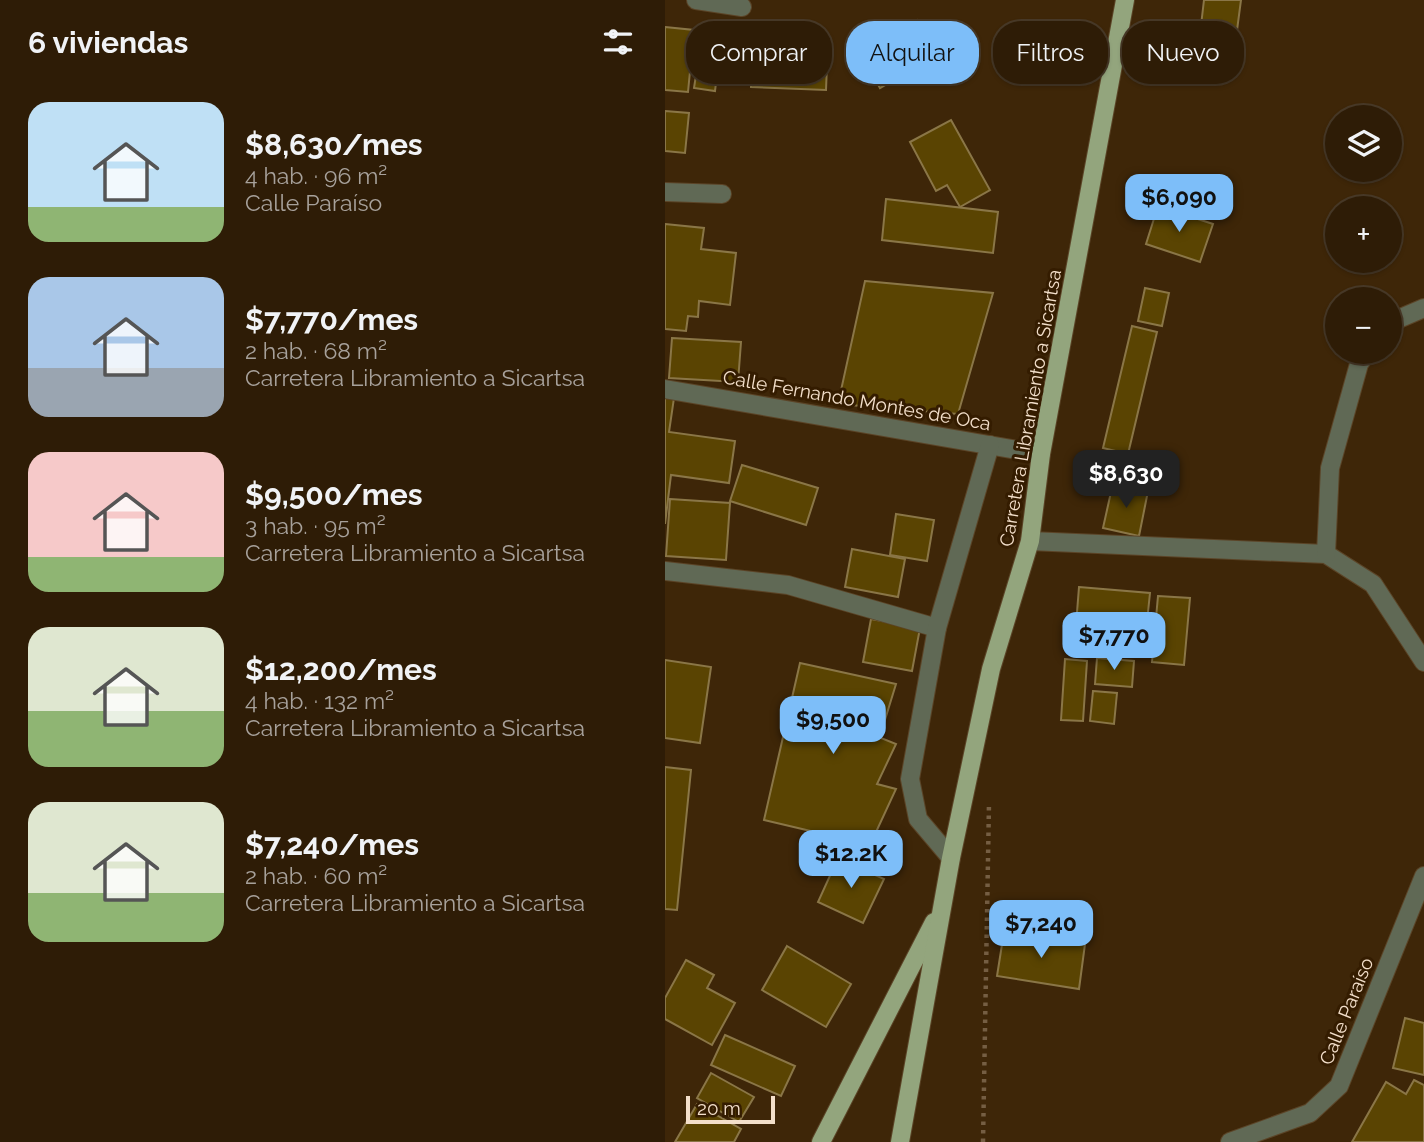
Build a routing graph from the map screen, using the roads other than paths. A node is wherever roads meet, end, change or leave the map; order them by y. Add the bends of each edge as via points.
1 (696, 0) edge
2 (1125, 0) edge
3 (742, 8) dead end
4 (665, 192) edge
5 (722, 194) dead end
6 (1424, 308) edge
7 (1402, 317) edge
8 (1360, 364) edge
9 (665, 389) edge
10 (990, 444) junction
11 (1041, 454) junction
12 (1030, 541) junction
13 (1326, 554) junction
14 (665, 571) edge
15 (937, 628) junction
16 (1424, 662) edge
17 (951, 858) junction
18 (1424, 876) edge
19 (943, 903) junction
20 (821, 1142) edge
21 (900, 1142) edge
22 (1230, 1142) edge

1 - 3 street
2 - 11 main road, Carretera Libramiento a Sicartsa
4 - 5 street
6 - 7 street
8 - 13 street via 1330,468
9 - 10 street, Calle Fernando Montes de Oca
10 - 11 street, Calle Fernando Montes de Oca
10 - 15 street
11 - 12 main road, Carretera Libramiento a Sicartsa
12 - 13 street
12 - 17 main road, Carretera Libramiento a Sicartsa via 991,669
13 - 16 street via 1373,584
14 - 15 street via 788,585
15 - 17 street via 910,779 918,819
17 - 19 main road, Carretera Libramiento a Sicartsa
18 - 22 street, Calle Paraíso via 1339,1086 1310,1113
19 - 20 main road
19 - 21 main road, Carretera Libramiento a Sicartsa

